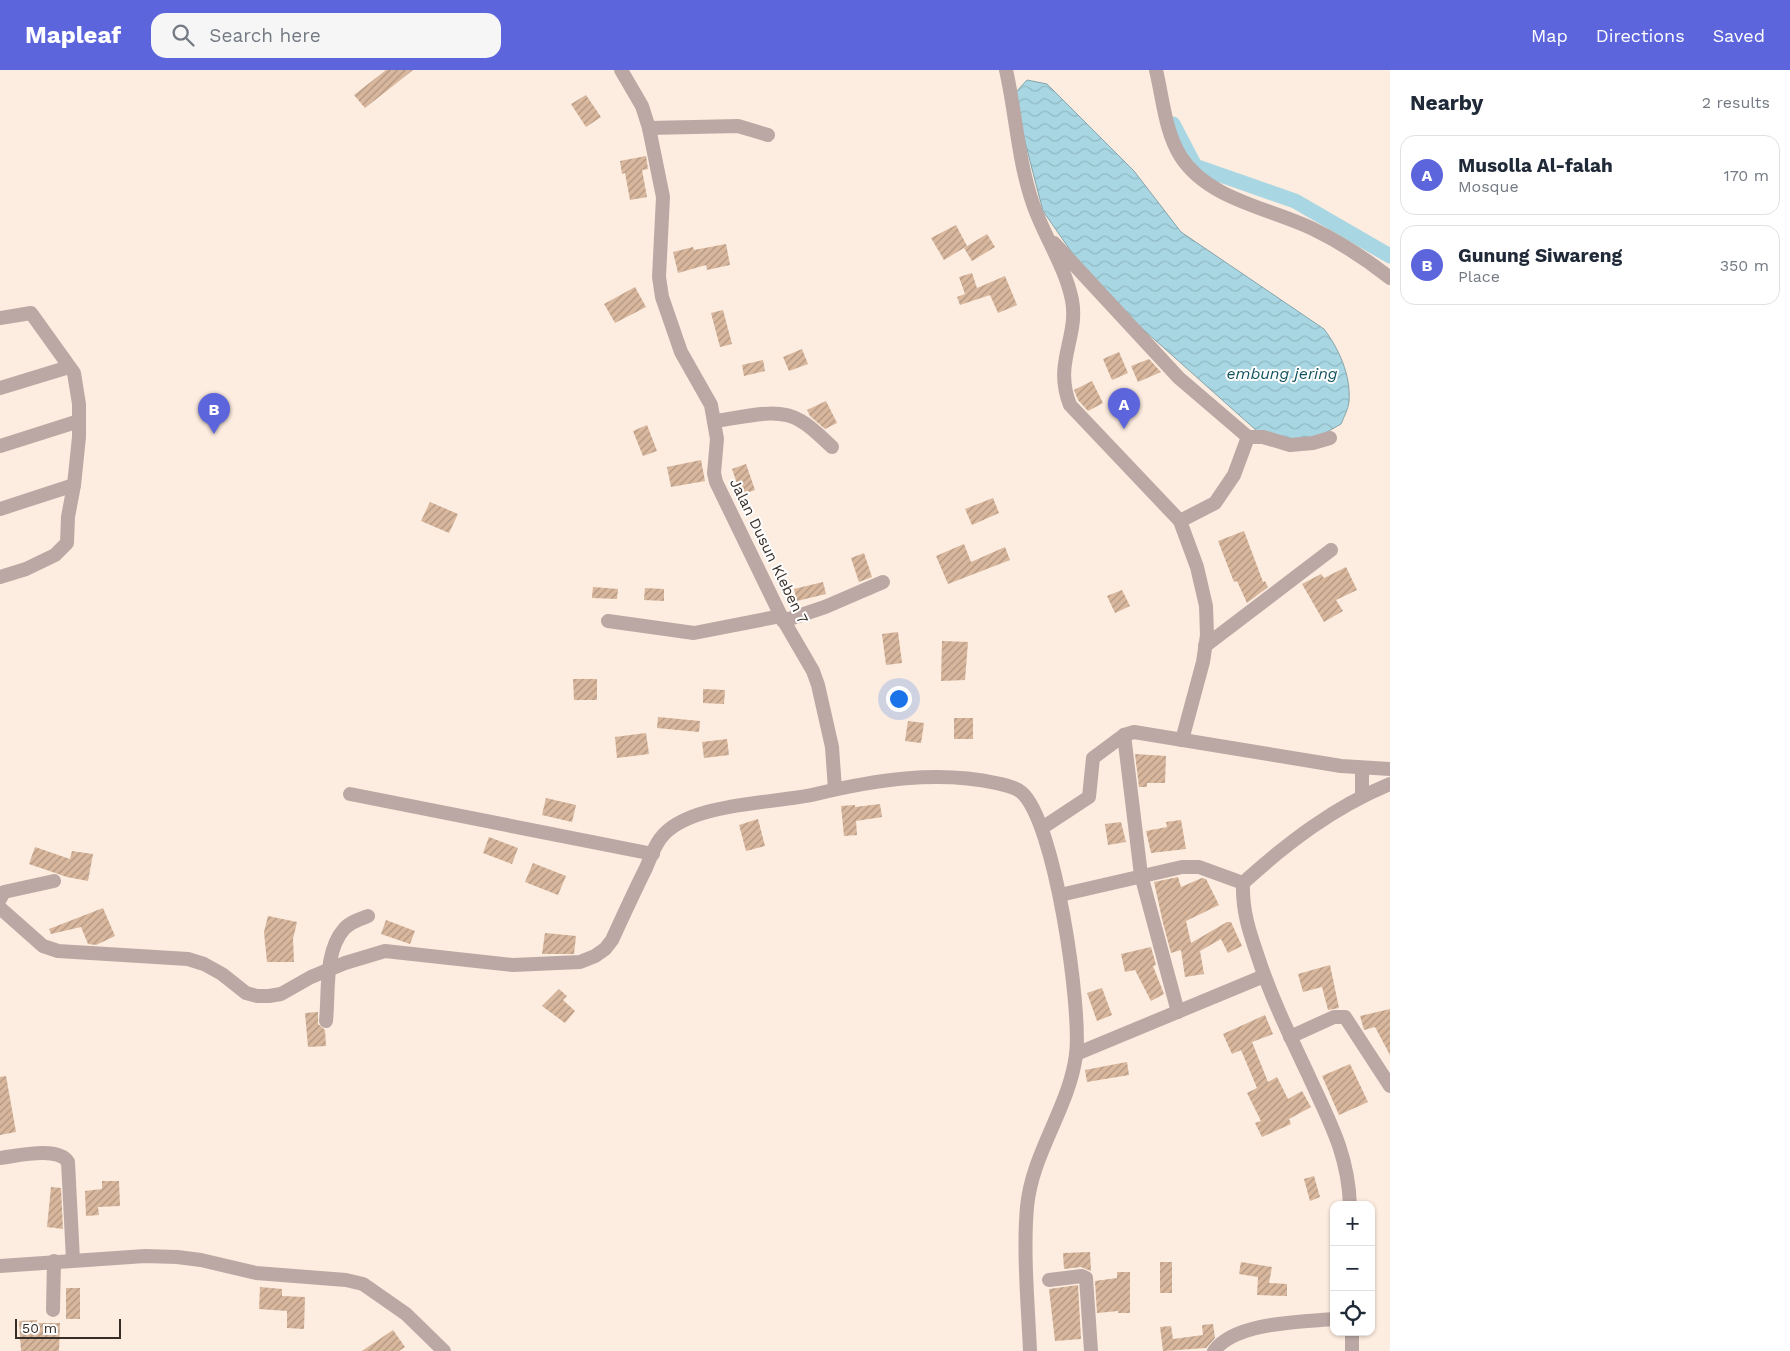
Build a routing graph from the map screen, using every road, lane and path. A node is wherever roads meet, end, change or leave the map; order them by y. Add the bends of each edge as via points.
1 (620, 70) edge
2 (1006, 70) edge
3 (1156, 70) edge
4 (649, 128) junction
5 (768, 134) dead end
6 (1050, 238) junction
7 (1390, 278) edge
8 (0, 318) edge
9 (69, 367) junction
10 (0, 388) edge
11 (716, 420) junction
12 (79, 421) junction
13 (1248, 437) junction
14 (1330, 438) dead end
15 (0, 446) edge
16 (832, 447) dead end
17 (74, 485) junction
18 (0, 508) edge
19 (1180, 522) junction
20 (1330, 550) dead end
21 (0, 577) edge
22 (883, 582) dead end
23 (782, 618) junction
24 (608, 621) dead end
25 (1205, 646) junction
26 (1124, 735) junction
27 (1182, 740) junction
28 (1362, 768) junction
29 (1390, 769) edge
30 (1390, 784) edge
31 (835, 790) junction
32 (350, 794) dead end
33 (1362, 796) junction
34 (1042, 828) junction
35 (653, 854) junction
36 (1141, 875) junction
37 (54, 881) dead end
38 (1243, 883) junction
39 (1060, 895) junction
40 (0, 899) edge
41 (0, 908) edge
42 (368, 916) dead end
43 (330, 970) junction
44 (1264, 976) junction
45 (1178, 1012) junction
46 (326, 1021) dead end
47 (1290, 1037) junction
48 (1076, 1054) junction
49 (1390, 1086) edge
50 (0, 1158) edge
51 (1350, 1201) edge
52 (73, 1260) junction
53 (54, 1262) junction
54 (0, 1266) edge
55 (1049, 1280) dead end
56 (53, 1310) dead end
57 (1330, 1319) edge
58 (1352, 1336) edge
59 (444, 1351) edge
60 (1030, 1351) edge
61 (1091, 1351) edge
62 (1214, 1351) edge
63 (1352, 1351) edge

1 - 4 street, Jalan Dusun Kleben 7 via 642,106
2 - 6 street via 1015,128 1033,203
3 - 7 street via 1173,140 1182,159 1202,178 1230,196 1326,235
4 - 5 street via 738,126
4 - 11 street, Jalan Dusun Kleben 7 via 663,197 658,277 662,298 681,352 706,395
6 - 13 street via 1180,378
6 - 19 street via 1072,300 1072,321 1063,367 1063,384 1070,405
8 - 9 street via 31,313
9 - 10 street
9 - 12 street via 74,374
11 - 16 street via 774,414 793,416
11 - 23 street, Jalan Dusun Kleben 7 via 716,482
12 - 15 street
12 - 17 street
13 - 14 street via 1263,437 1290,445
13 - 19 street via 1234,475 1215,503
17 - 18 street
17 - 21 street via 67,542 55,555
19 - 25 street via 1204,591
20 - 25 street
22 - 23 street via 825,607
23 - 24 street via 694,633
23 - 31 street, Jalan Dusun Kleben 7 via 818,685 832,747
25 - 27 street
26 - 27 street via 1139,732
26 - 34 street via 1093,758 1089,797
26 - 36 street
27 - 28 street
28 - 29 street
28 - 33 street
30 - 33 street
31 - 34 street via 911,778 982,780 1013,787 1020,792 1029,800
31 - 35 street via 686,819 660,838
32 - 35 street
33 - 38 street via 1309,828
34 - 39 street
35 - 43 street via 612,940 595,956 580,962 514,965 385,951
36 - 38 street via 1199,867
36 - 39 street
36 - 45 street
37 - 40 street via 4,892
38 - 44 street via 1244,916
39 - 48 street via 1071,972
41 - 43 street via 43,946 58,952 188,959 204,964 246,993 257,996 280,994
42 - 43 street via 344,929 336,943
43 - 46 street
44 - 45 street
44 - 47 street
45 - 48 street
47 - 49 street via 1334,1017 1345,1017
47 - 51 street via 1340,1144 1349,1178
48 - 60 street via 1069,1087 1039,1156 1028,1200
50 - 52 street via 51,1153 62,1154 68,1162
52 - 53 street
52 - 59 street via 177,1257 256,1274 363,1284 406,1314
53 - 54 street
53 - 56 street
55 - 61 street via 1086,1278
57 - 62 street via 1252,1330 1230,1336
58 - 63 street

